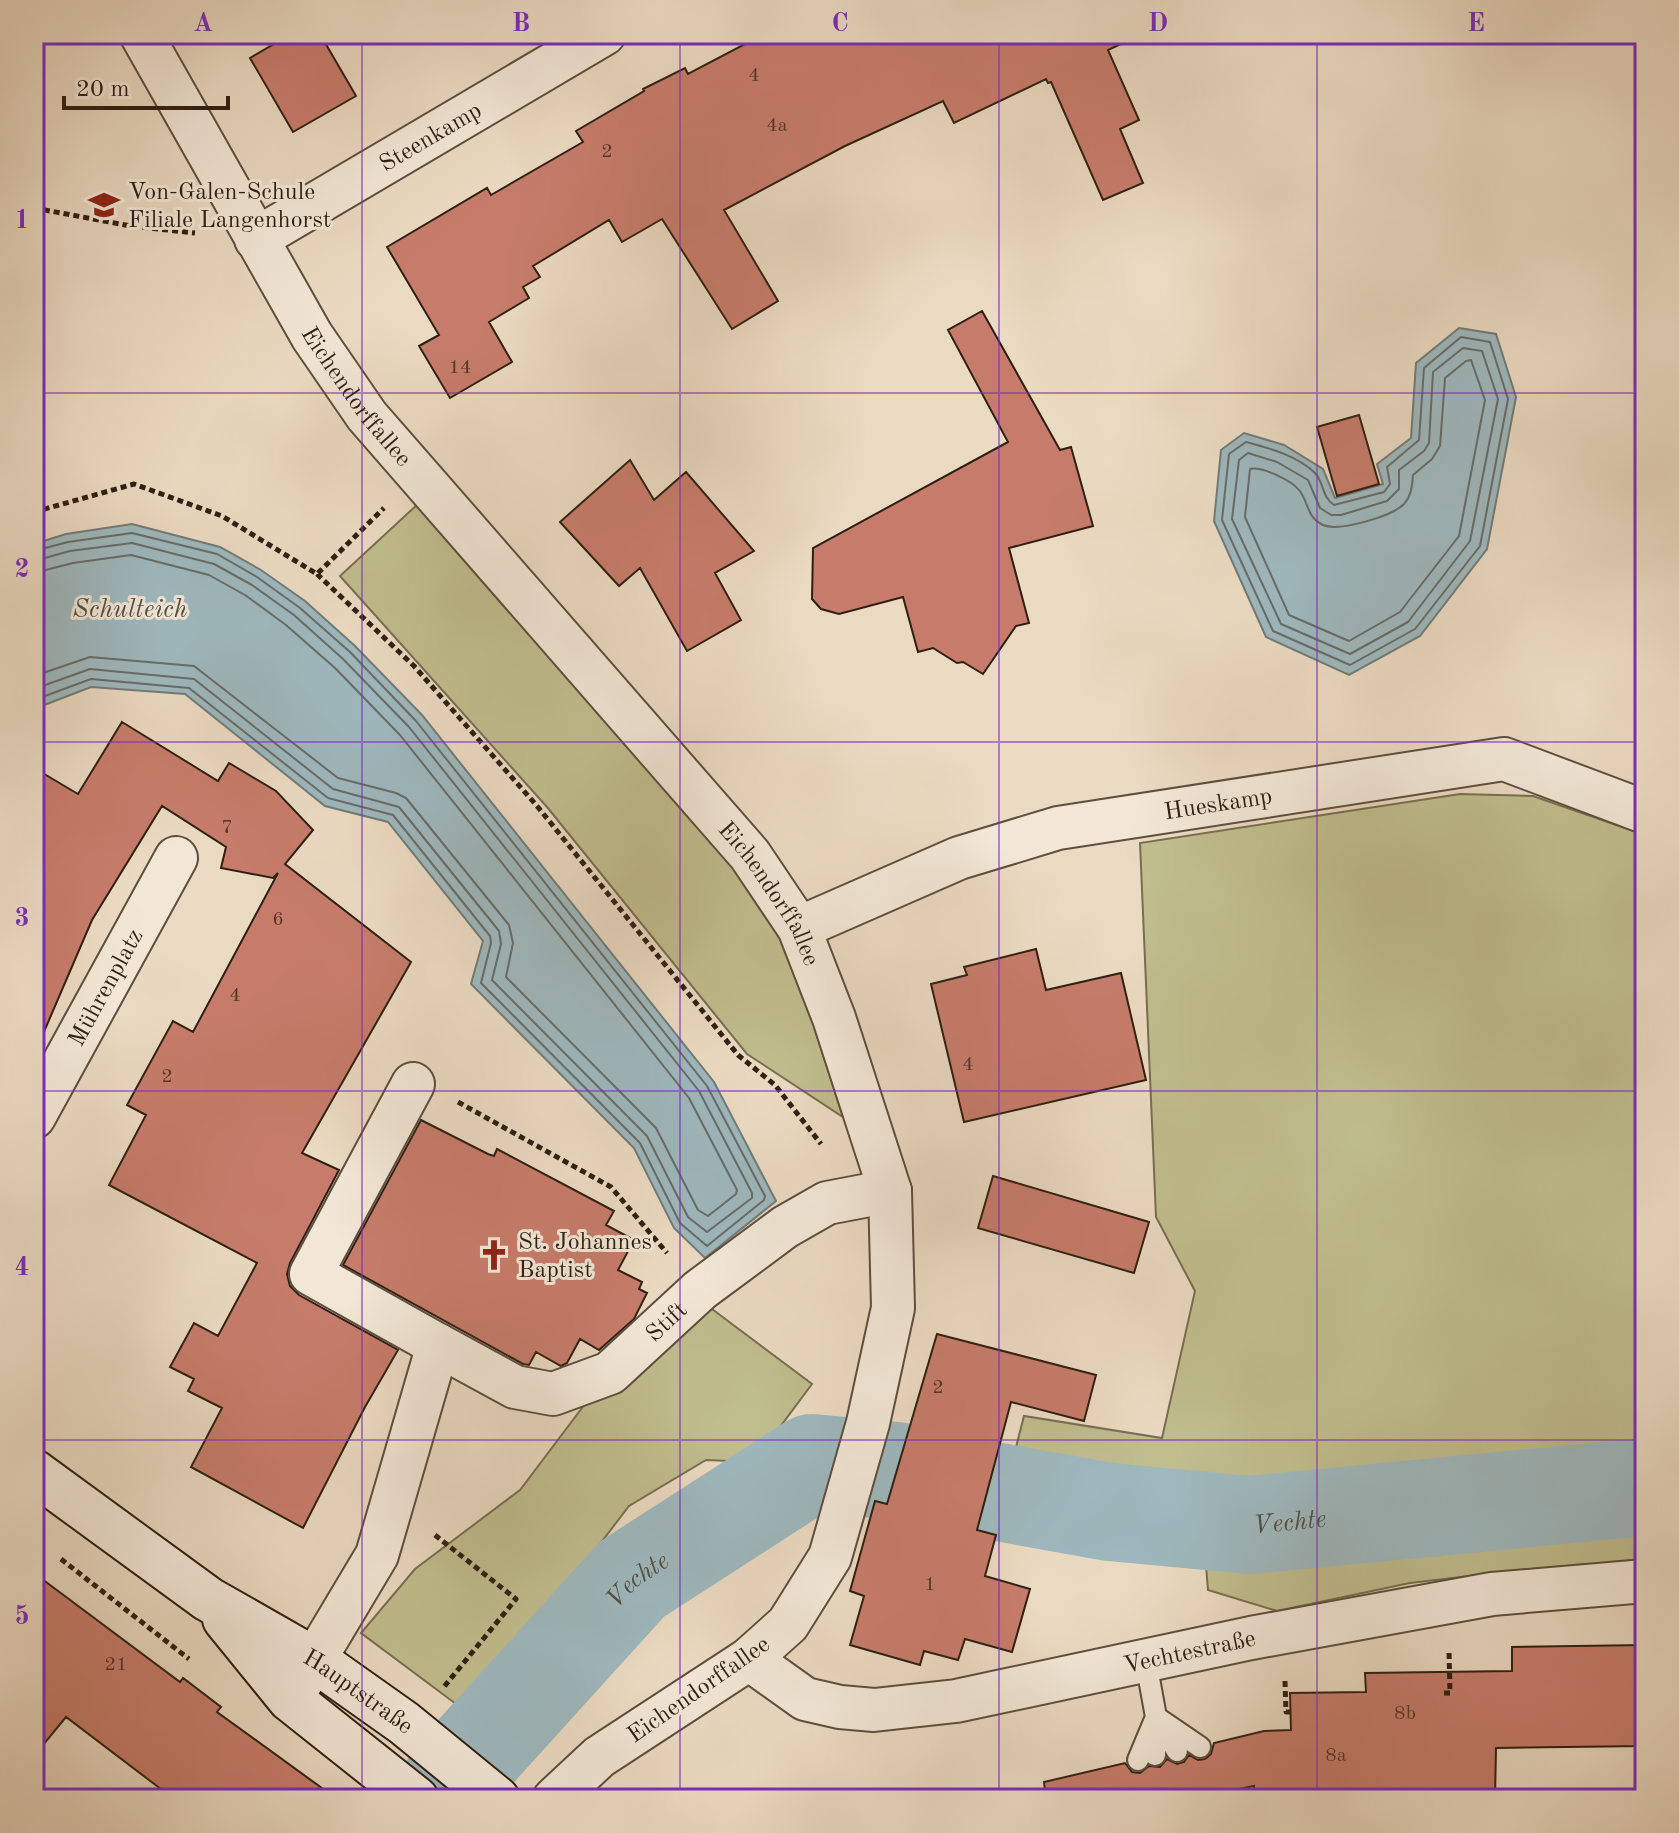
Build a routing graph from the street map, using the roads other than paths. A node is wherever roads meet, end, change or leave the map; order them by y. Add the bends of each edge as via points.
1 (141, 34) edge
2 (604, 34) edge
3 (256, 239) junction
4 (1645, 812) edge
5 (176, 858) dead end
6 (799, 928) junction
7 (413, 1084) road end
8 (34, 1117) edge
9 (878, 1194) junction
10 (438, 1345) junction
11 (34, 1472) edge
12 (1645, 1581) edge
13 (208, 1599) junction
14 (749, 1659) junction
15 (315, 1660) junction
16 (1146, 1662) junction
17 (290, 1699) junction
18 (1156, 1717) junction
19 (1200, 1747) dead end
20 (1177, 1751) dead end
21 (1146, 1758) dead end
22 (493, 1796) edge
23 (416, 1799) edge
24 (554, 1799) edge

1 - 3 street, Eichendorffallee
2 - 3 street, Steenkamp
3 - 6 street, Eichendorffallee via 312,336 367,416 750,855
4 - 6 street, Hueskamp via 1504,759 1058,828 959,858
5 - 8 street, Mührenplatz
6 - 9 street, Eichendorffallee via 834,1018
7 - 10 street, Stift via 311,1274
9 - 10 street, Stift via 827,1203 785,1227 700,1290 610,1373 553,1394 515,1387
9 - 14 street, Eichendorffallee via 893,1308 851,1487 830,1557 788,1624
10 - 15 street via 377,1555
11 - 13 main road, Hauptstraße
12 - 16 street, Vechtestraße via 1492,1594 1398,1609
13 - 15 main road, Hauptstraße
13 - 17 main road, Hauptstraße
14 - 16 street, Vechtestraße via 805,1699 874,1710 956,1701
14 - 24 street, Eichendorffallee via 599,1757
15 - 17 street
15 - 22 main road, Hauptstraße
16 - 18 lane
17 - 23 main road, Hauptstraße
18 - 19 lane
18 - 20 lane
18 - 21 lane

